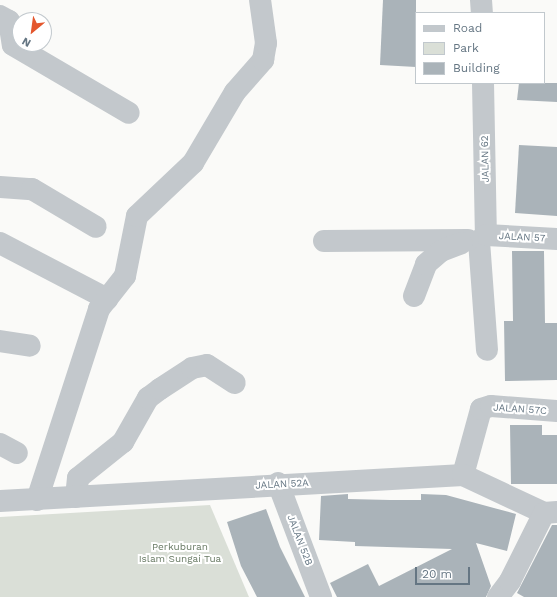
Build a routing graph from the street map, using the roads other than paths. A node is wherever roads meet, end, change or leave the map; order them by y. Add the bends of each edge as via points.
1 (260, 0) edge
2 (482, 0) edge
3 (482, 12) edge
4 (0, 16) edge
5 (483, 84) edge
6 (129, 113) dead end
7 (0, 187) edge
8 (96, 227) dead end
9 (478, 239) junction
10 (557, 239) edge
11 (324, 241) dead end
12 (0, 243) edge
13 (414, 296) dead end
14 (107, 299) junction
15 (0, 341) edge
16 (30, 346) dead end
17 (487, 350) dead end
18 (235, 383) dead end
19 (557, 411) edge
20 (464, 475) junction
21 (278, 484) junction
22 (76, 497) junction
23 (38, 500) junction
24 (0, 501) edge
25 (551, 512) edge
26 (321, 597) edge
27 (498, 597) edge

1 - 14 street via 266,42 262,60 235,92 194,163 137,216 125,276
2 - 3 street
4 - 6 street via 9,21 13,45
5 - 9 street, JALAN 62
7 - 8 street via 32,189
9 - 10 street, JALAN 57
9 - 11 street, JALAN 57
9 - 13 street via 441,251 426,264
9 - 17 street, JALAN 62
12 - 14 street
14 - 23 street via 99,309
15 - 16 street
18 - 22 street via 207,365 192,368 160,389 148,398 123,442 78,478
19 - 20 street, JALAN 57C via 491,406 481,409
20 - 21 street, JALAN 52A
20 - 25 street, JALAN 52A
21 - 22 street, JALAN 52A
21 - 26 street, JALAN 52B
22 - 23 street, JALAN 52A
23 - 24 street, JALAN 52A
25 - 27 street

